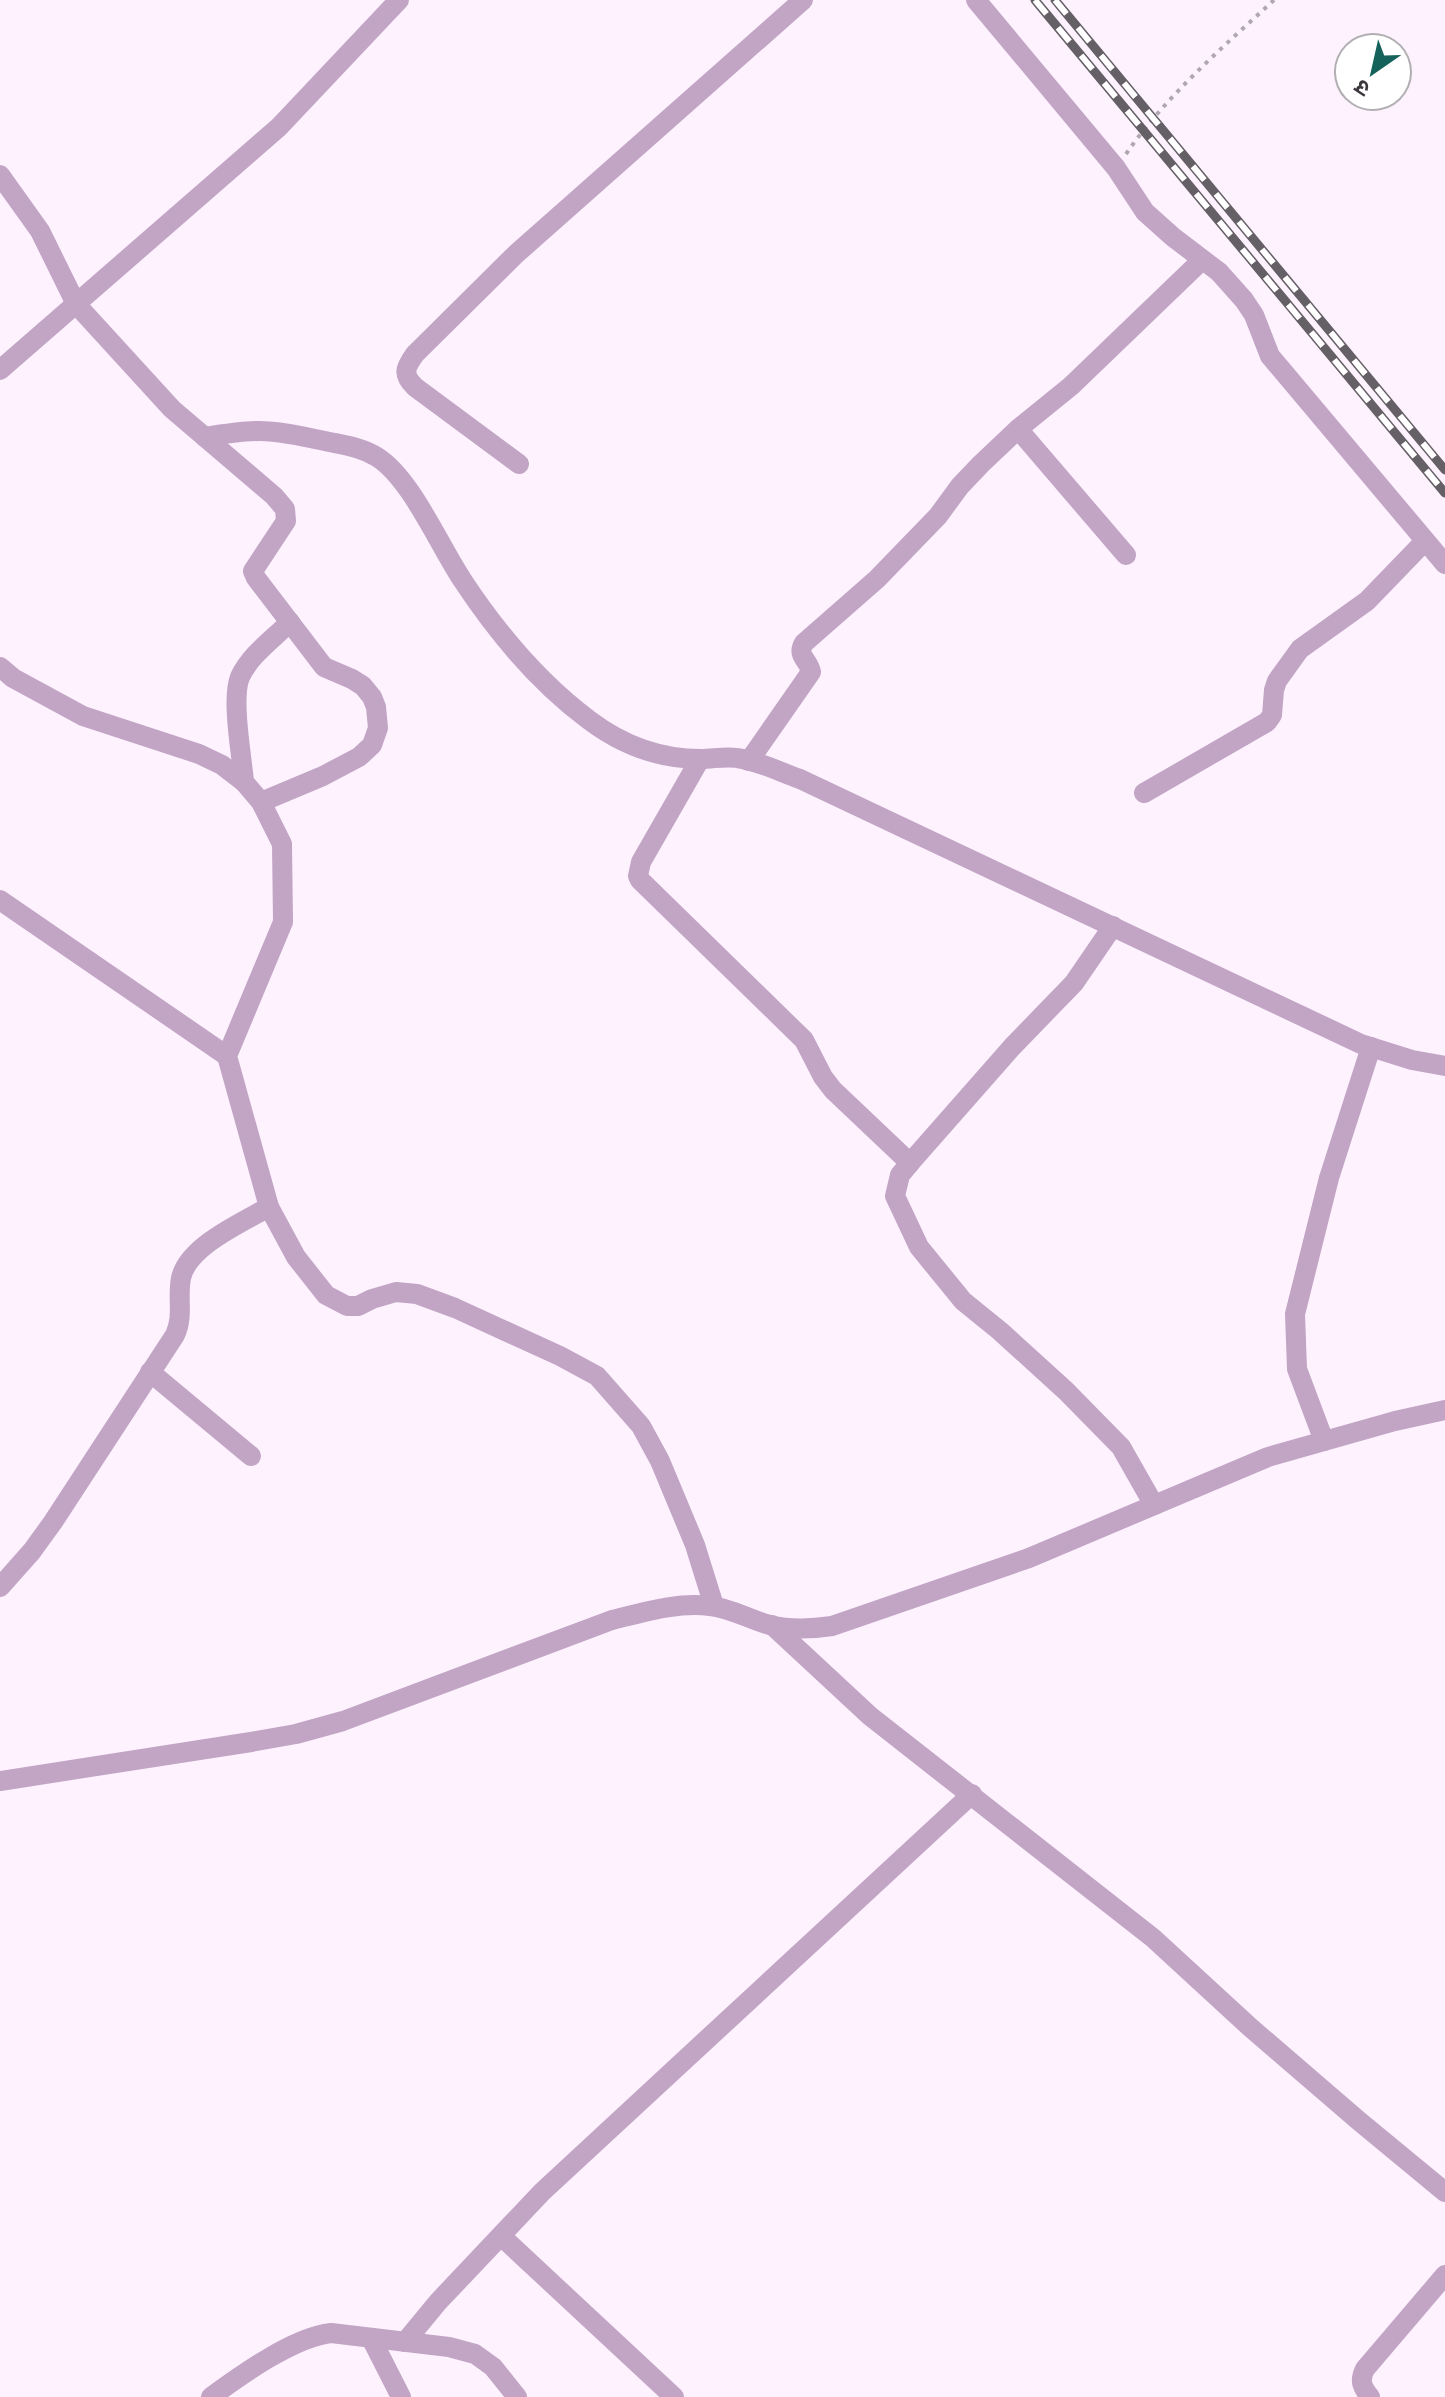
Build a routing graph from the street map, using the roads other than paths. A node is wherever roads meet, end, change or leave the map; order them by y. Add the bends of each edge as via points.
1 (399, 0) edge
2 (803, 0) edge
3 (976, 0) edge
4 (0, 175) edge
5 (1202, 260) junction
6 (76, 304) junction
7 (0, 370) edge
8 (1018, 429) junction
9 (205, 437) junction
10 (519, 464) dead end
11 (1425, 541) junction
12 (1126, 555) dead end
13 (1445, 564) edge
14 (290, 622) junction
15 (0, 667) edge
16 (700, 759) junction
17 (749, 761) junction
18 (244, 782) junction
19 (1144, 793) dead end
20 (261, 802) junction
21 (0, 900) edge
22 (1113, 926) junction
23 (1371, 1047) junction
24 (227, 1056) junction
25 (1445, 1066) edge
26 (910, 1163) junction
27 (269, 1207) junction
28 (150, 1372) junction
29 (1445, 1410) edge
30 (1324, 1441) junction
31 (251, 1456) dead end
32 (1154, 1505) junction
33 (0, 1587) edge
34 (714, 1606) junction
35 (772, 1625) junction
36 (0, 1781) edge
37 (972, 1794) junction
38 (1445, 2192) edge
39 (501, 2236) junction
40 (1445, 2275) edge
41 (371, 2338) junction
42 (405, 2342) junction
43 (211, 2397) edge
44 (401, 2397) edge
45 (517, 2397) edge
46 (674, 2397) edge
47 (1370, 2397) edge

1 - 6 street via 279,127
2 - 10 street via 516,254 409,363 407,379 415,387
3 - 5 street via 1116,168 1145,212
4 - 6 street via 40,231
5 - 8 street via 1071,386
5 - 11 street via 1244,300 1270,356
6 - 7 street
6 - 9 street via 172,409
8 - 12 street
8 - 17 street via 877,579 804,643 801,655 811,672
9 - 14 street via 285,509 286,521 253,571
9 - 16 street via 242,431 281,433 362,449 380,459 397,475 495,628 532,671 620,741 655,754
11 - 13 street
11 - 19 street via 1367,601 1300,649 1277,681 1267,722
14 - 18 street via 252,659 239,680
14 - 20 street via 324,667 363,686 376,707 378,728 372,745 359,757
15 - 18 street via 83,716 199,754
16 - 17 street
16 - 26 street via 641,862 640,880 804,1040 833,1090
17 - 22 street via 800,779
18 - 20 street
20 - 24 street via 282,844 283,922
21 - 24 street
22 - 23 street
22 - 26 street via 1074,983
23 - 25 street
23 - 30 street via 1329,1178 1295,1314 1297,1369
24 - 27 street
26 - 32 street via 900,1175 895,1196 919,1247 963,1301 1121,1447
27 - 28 street via 212,1241 186,1265 179,1327
27 - 34 street via 296,1257 337,1302 358,1306 396,1292 417,1294 597,1376 641,1426 660,1461
28 - 31 street
28 - 33 street via 53,1522
29 - 30 street
30 - 32 street via 1268,1457
32 - 35 street via 1029,1558 832,1626
34 - 35 street
34 - 36 street via 684,1605 612,1620 296,1734
35 - 37 street via 870,1716
37 - 38 street via 1153,1938
37 - 39 street via 542,2192
39 - 42 street
39 - 46 street
40 - 47 street via 1365,2369 1362,2386
41 - 42 street
41 - 43 street via 331,2333 299,2341
41 - 44 street
42 - 45 street via 475,2354

